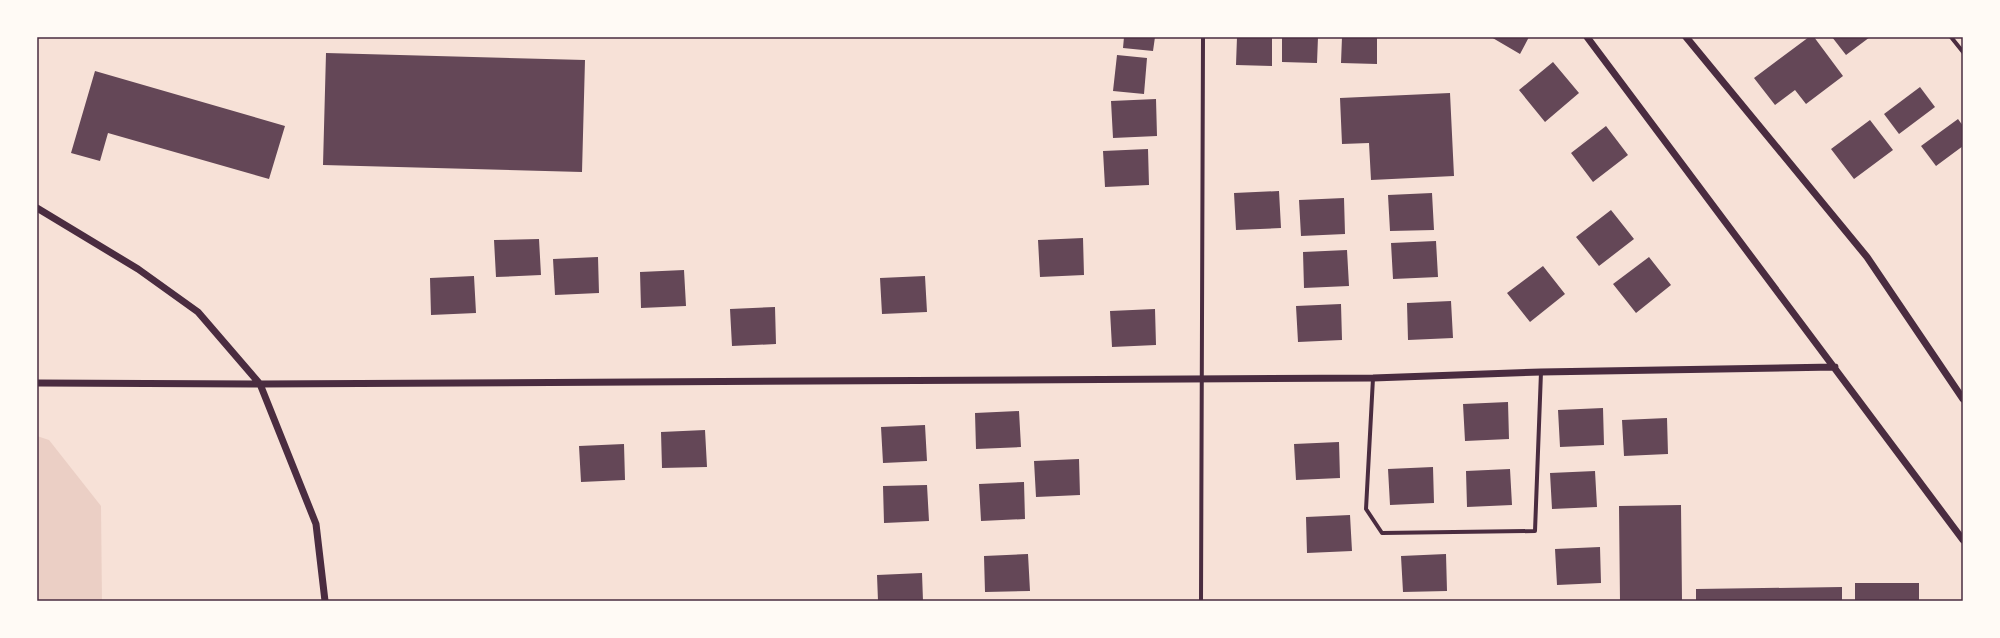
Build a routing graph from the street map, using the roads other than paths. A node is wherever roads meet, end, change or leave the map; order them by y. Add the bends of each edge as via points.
1 (1203, 37) edge
2 (1587, 37) edge
3 (1686, 37) edge
4 (1951, 37) edge
5 (1963, 52) edge
6 (37, 208) edge
7 (1835, 367) junction
8 (1542, 372) junction
9 (1202, 377) junction
10 (1372, 378) junction
11 (37, 383) edge
12 (260, 384) junction
13 (1963, 399) edge
14 (1963, 540) edge
15 (324, 601) edge
16 (1202, 601) edge

1 - 9 street
2 - 7 street
3 - 13 street via 1867,257
4 - 5 street
6 - 12 street via 138,269 198,312
7 - 8 street
7 - 14 street
8 - 10 street
8 - 10 street via 1535,531 1382,533 1366,509
9 - 10 street
9 - 12 street
9 - 16 street
11 - 12 street
12 - 15 street via 316,524

